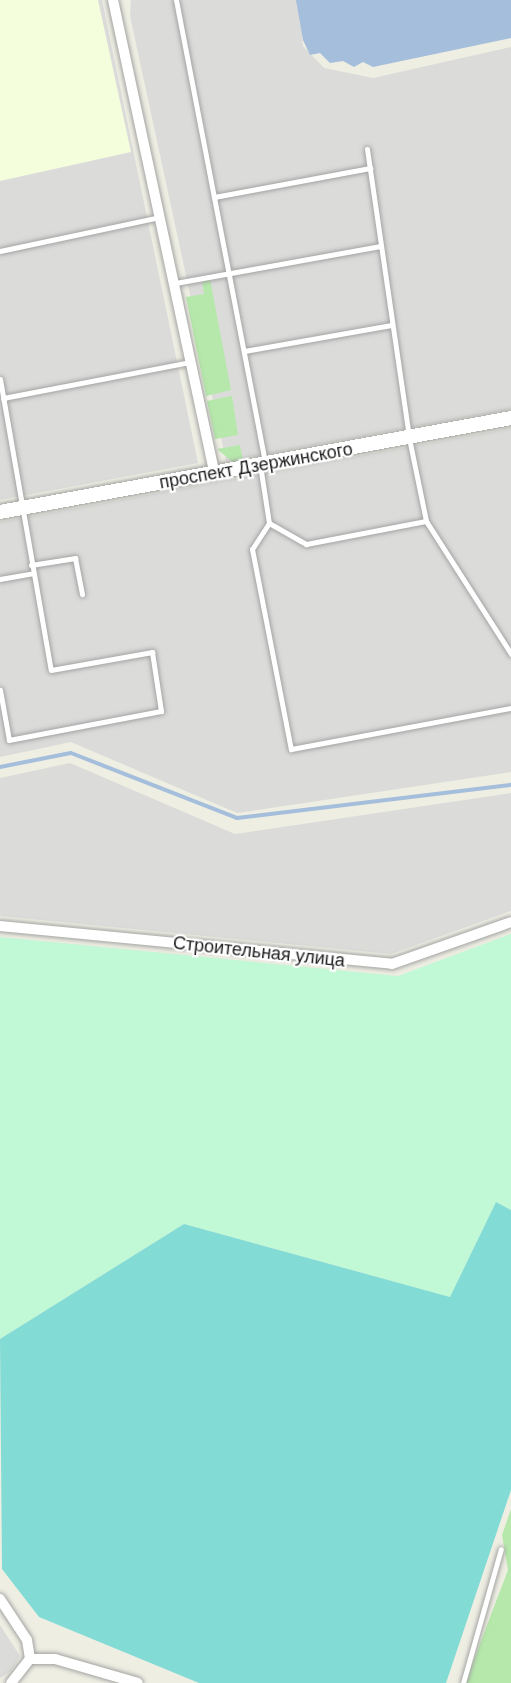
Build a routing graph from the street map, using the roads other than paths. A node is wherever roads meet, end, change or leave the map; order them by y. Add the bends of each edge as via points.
1 (112, 0) edge
2 (176, 0) edge
3 (367, 149) dead end
4 (370, 168) junction
5 (214, 197) junction
6 (160, 217) junction
7 (381, 246) junction
8 (0, 251) edge
9 (229, 273) junction
10 (175, 283) junction
11 (392, 326) junction
12 (244, 351) junction
13 (192, 362) junction
14 (0, 379) edge
15 (3, 398) junction
16 (511, 418) edge
17 (409, 438) junction
18 (263, 465) junction
19 (214, 473) junction
20 (21, 508) junction
21 (0, 512) edge
22 (426, 521) junction
23 (269, 523) junction
24 (31, 565) junction
25 (33, 573) junction
26 (0, 579) edge
27 (82, 594) dead end
28 (511, 654) edge
29 (0, 690) edge
30 (511, 708) edge
31 (511, 922) edge
32 (0, 926) edge
33 (501, 1549) dead end
34 (0, 1599) edge
35 (30, 1659) junction
36 (11, 1683) edge
37 (138, 1683) edge
38 (463, 1683) edge

1 - 6 street
2 - 5 lane
3 - 4 lane
4 - 5 lane
4 - 7 lane
5 - 9 lane
6 - 8 lane
6 - 10 street
7 - 9 lane
7 - 11 lane
9 - 10 lane
9 - 12 lane
10 - 13 street
11 - 12 lane
11 - 17 lane
12 - 18 lane
13 - 15 lane
13 - 19 street
14 - 15 lane
15 - 20 lane
16 - 17 street, проспект Дзержинского
17 - 18 street, проспект Дзержинского
17 - 22 lane
18 - 19 street, проспект Дзержинского
18 - 23 lane
19 - 20 street, проспект Дзержинского
20 - 21 street, проспект Дзержинского
20 - 24 lane
22 - 23 lane via 306,544
22 - 28 lane
23 - 30 lane via 252,549 291,749
24 - 25 lane
24 - 27 lane via 75,558
25 - 26 lane
25 - 29 lane via 51,670 152,652 161,711 9,740
31 - 32 street, Строительная улица via 392,964
33 - 38 lane
34 - 35 street via 27,1640
35 - 36 street
35 - 37 street via 55,1659

